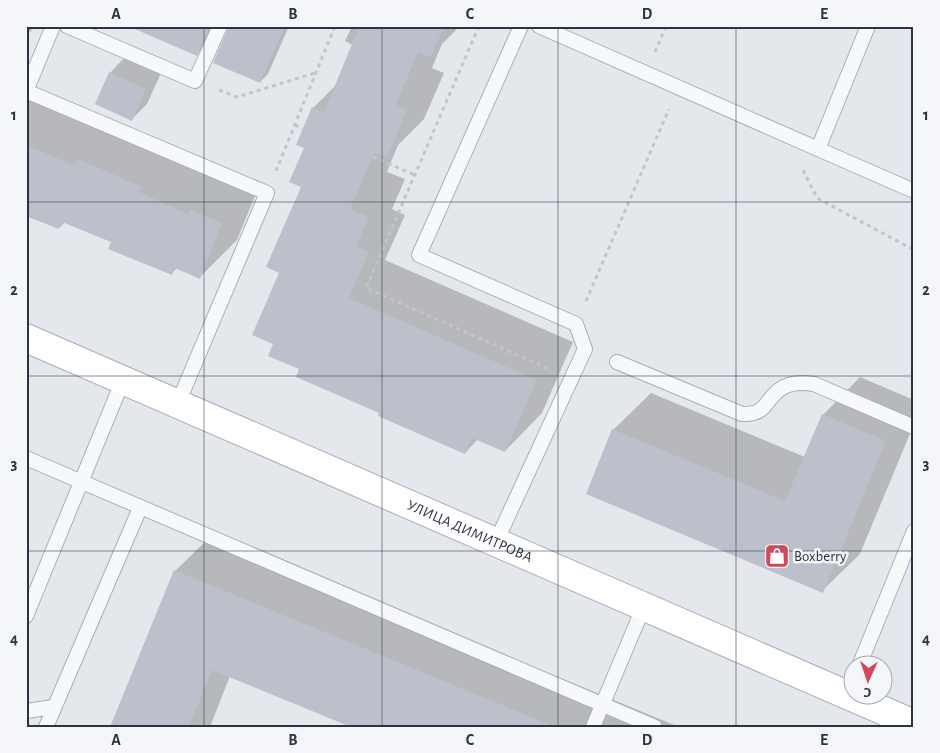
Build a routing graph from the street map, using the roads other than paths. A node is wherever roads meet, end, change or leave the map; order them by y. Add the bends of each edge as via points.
1 (53, 26) edge
2 (67, 26) edge
3 (220, 26) edge
4 (521, 26) edge
5 (539, 26) edge
6 (868, 26) edge
7 (818, 149) junction
8 (914, 191) edge
9 (26, 338) edge
10 (618, 362) dead end
11 (123, 380) junction
12 (178, 403) junction
13 (914, 427) edge
14 (26, 458) edge
15 (82, 483) junction
16 (140, 508) junction
17 (914, 531) edge
18 (496, 542) junction
19 (644, 606) junction
20 (26, 616) edge
21 (863, 656) edge
22 (842, 685) edge
23 (603, 705) junction
24 (882, 706) edge
25 (54, 707) junction
26 (26, 711) edge
27 (914, 724) edge
28 (46, 727) edge
29 (593, 727) edge
30 (656, 727) edge

1 - 12 lane via 26,91 267,193
2 - 3 lane via 195,81
4 - 18 lane via 419,255 576,324 585,349
5 - 7 lane
6 - 7 lane
7 - 8 lane
9 - 11 street, УЛИЦА ДИМИТРОВА
10 - 13 lane via 742,414 761,410 779,390 801,382 814,384
11 - 12 street, УЛИЦА ДИМИТРОВА
11 - 15 lane
12 - 18 street, УЛИЦА ДИМИТРОВА
14 - 15 lane
15 - 16 lane
15 - 20 lane
16 - 23 lane
16 - 25 lane
17 - 21 lane
18 - 19 street, УЛИЦА ДИМИТРОВА
19 - 22 street, УЛИЦА ДИМИТРОВА
19 - 23 lane
23 - 29 lane
23 - 30 lane
24 - 27 street, УЛИЦА ДИМИТРОВА
25 - 26 lane
25 - 28 lane

